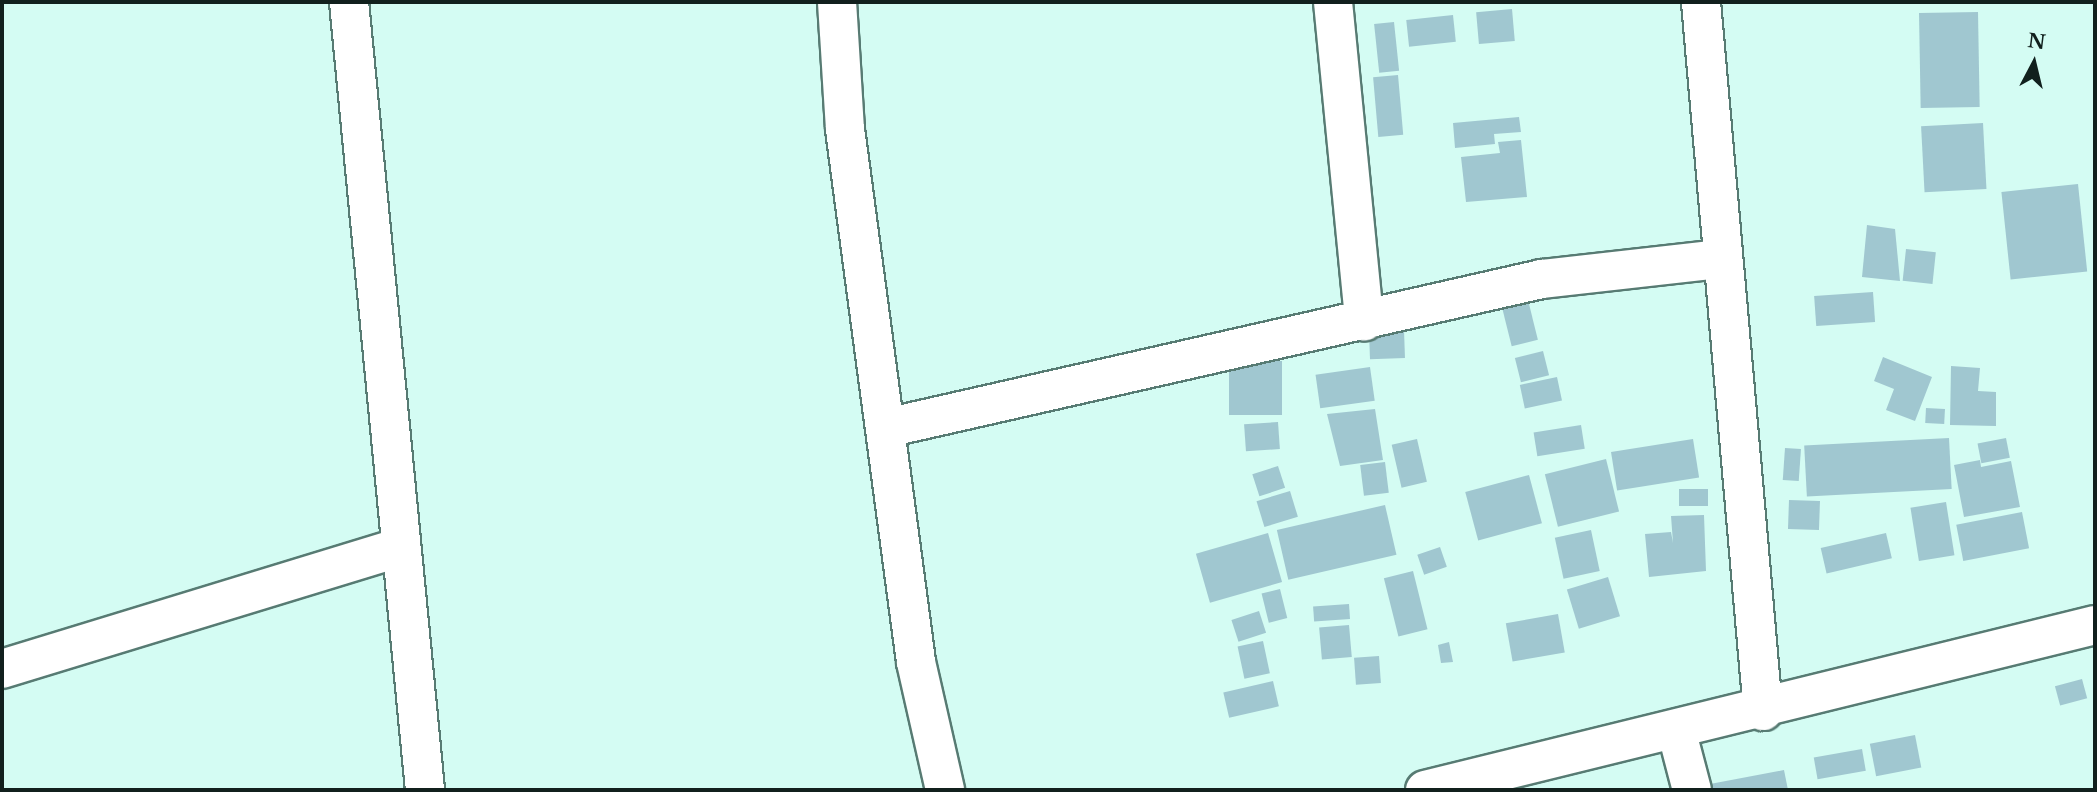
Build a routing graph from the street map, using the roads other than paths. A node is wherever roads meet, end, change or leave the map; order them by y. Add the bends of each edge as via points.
1 (349, 2) edge
2 (837, 2) edge
3 (1333, 2) edge
4 (1701, 2) edge
5 (1720, 260) junction
6 (1364, 321) junction
7 (886, 428) junction
8 (401, 547) junction
9 (2095, 625) edge
10 (2, 669) edge
11 (1763, 711) junction
12 (1677, 733) junction
13 (425, 790) edge
14 (945, 790) edge
15 (1425, 790) edge
16 (1692, 790) edge

1 - 8 street
2 - 7 street via 845,129
3 - 6 street
4 - 5 street
5 - 6 street via 1542,279
5 - 11 street
6 - 7 street
7 - 14 street via 916,662
8 - 10 street
8 - 13 street
9 - 11 street
11 - 12 street
12 - 15 street
12 - 16 street

